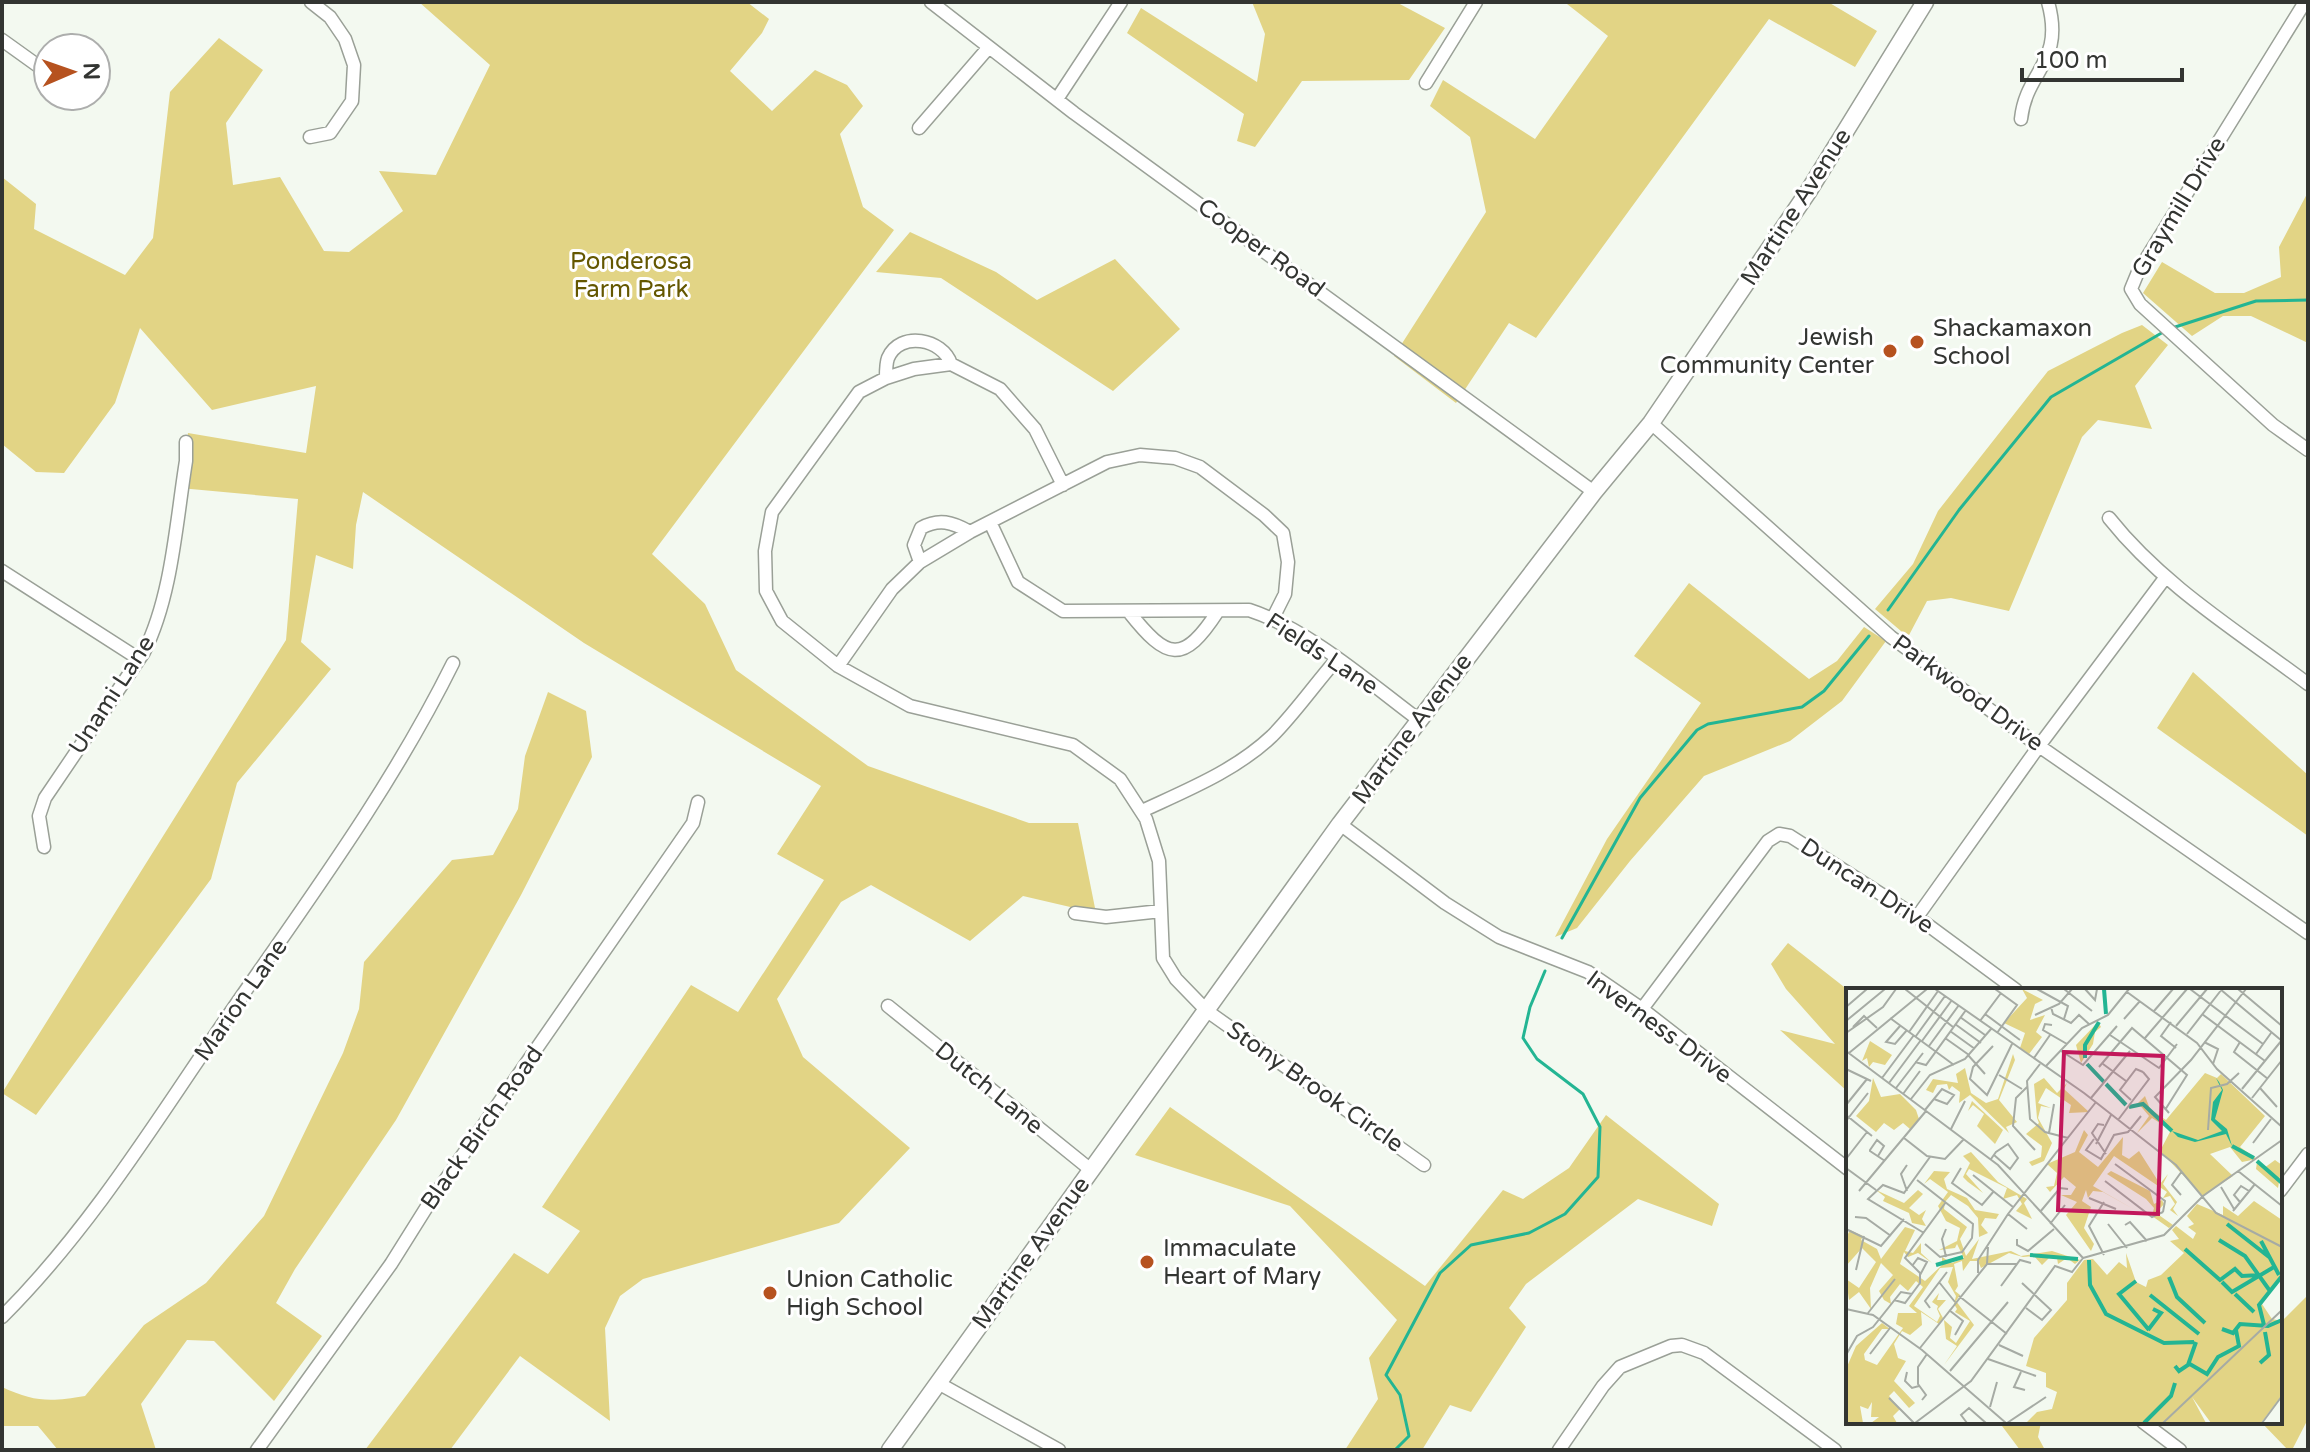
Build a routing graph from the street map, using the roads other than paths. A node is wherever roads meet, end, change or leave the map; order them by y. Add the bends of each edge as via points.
1 (311, 2) edge
2 (931, 2) edge
3 (1121, 2) edge
4 (1476, 2) edge
5 (1925, 2) edge
6 (2048, 2) edge
7 (2305, 2) edge
8 (2, 40) edge
9 (989, 47) junction
10 (32, 62) edge
11 (1426, 83) dead end
12 (1057, 99) junction
13 (2021, 119) dead end
14 (919, 128) dead end
15 (310, 137) dead end
16 (951, 364) junction
17 (886, 378) junction
18 (1651, 423) junction
19 (186, 442) dead end
20 (2308, 450) edge
21 (1063, 485) junction
22 (1594, 492) junction
23 (2109, 518) dead end
24 (990, 522) junction
25 (970, 532) junction
26 (920, 562) junction
27 (2, 571) edge
28 (2165, 578) junction
29 (1218, 611) junction
30 (1129, 612) junction
31 (1273, 618) junction
32 (139, 659) junction
33 (1337, 659) junction
34 (453, 663) dead end
35 (838, 666) junction
36 (2308, 684) edge
37 (1419, 720) junction
38 (2039, 746) junction
39 (698, 802) dead end
40 (1142, 811) junction
41 (1340, 824) junction
42 (44, 847) dead end
43 (1161, 911) junction
44 (1075, 913) dead end
45 (1917, 917) junction
46 (2308, 933) edge
47 (2013, 988) edge
48 (888, 1006) dead end
49 (1642, 1009) junction
50 (1206, 1010) junction
51 (2308, 1154) edge
52 (1424, 1165) dead end
53 (1846, 1167) edge
54 (1091, 1170) junction
55 (2282, 1188) edge
56 (2, 1317) edge
57 (938, 1383) junction
58 (2146, 1424) edge
59 (257, 1450) edge
60 (890, 1450) edge
61 (1059, 1450) edge
62 (1559, 1450) edge
63 (1835, 1450) edge
64 (2180, 1450) edge

1 - 15 street via 342,34 354,65 352,101 330,133
2 - 9 street, Cooper Road
3 - 12 street
4 - 11 street
5 - 18 main road, Martine Avenue via 1808,192
6 - 13 street via 2054,36 2023,103
7 - 20 street, Graymill Drive via 2134,279 2132,294 2273,425
8 - 10 street
9 - 12 street, Cooper Road
9 - 14 street
12 - 22 street, Cooper Road
16 - 17 street
16 - 17 street via 948,353 933,342 913,341 887,359
16 - 21 street via 1000,389 1035,429
17 - 35 street, Stony Brook Circle via 859,392 772,512 765,551 766,591 782,621
18 - 22 main road, Martine Avenue
18 - 38 street, Parkwood Drive via 1891,637
19 - 32 street, Unami Lane via 163,604
21 - 24 street
21 - 31 street via 1107,462 1140,455 1200,467 1283,533 1288,562 1285,594
22 - 37 main road, Martine Avenue
23 - 28 street
24 - 25 street
24 - 30 street, Fields Lane via 1018,582 1063,611
25 - 26 street
25 - 26 street via 942,521 921,528 914,545
26 - 35 street via 892,589
27 - 32 street
28 - 36 street
28 - 38 street
29 - 30 street, Fields Lane
29 - 30 street via 1201,637 1174,649 1150,639
29 - 31 street, Fields Lane via 1249,610
31 - 33 street, Fields Lane
32 - 42 street, Unami Lane via 45,798 39,816
33 - 37 street, Fields Lane
33 - 40 street via 1254,751 1211,779
34 - 56 street, Marion Lane via 399,765 186,1081 95,1211
35 - 40 street, Stony Brook Circle via 910,706 1073,745 1120,779
37 - 41 main road, Martine Avenue
38 - 45 street
38 - 46 street, Parkwood Drive
39 - 59 street, Black Birch Road via 693,823
40 - 43 street, Stony Brook Circle via 1159,861
41 - 49 street, Inverness Drive via 1499,937 1588,972
41 - 50 main road, Martine Avenue
43 - 44 street via 1106,917
43 - 50 street, Stony Brook Circle via 1163,958
45 - 47 street, Duncan Drive
45 - 49 street, Duncan Drive via 1779,834 1768,841
48 - 54 street, Dutch Lane
49 - 53 street, Inverness Drive
50 - 52 street, Stony Brook Circle
50 - 54 main road, Martine Avenue
51 - 55 street
54 - 57 main road, Martine Avenue
57 - 60 main road, Martine Avenue
57 - 61 street
58 - 64 street
62 - 63 street via 1620,1367 1682,1345 1704,1353

